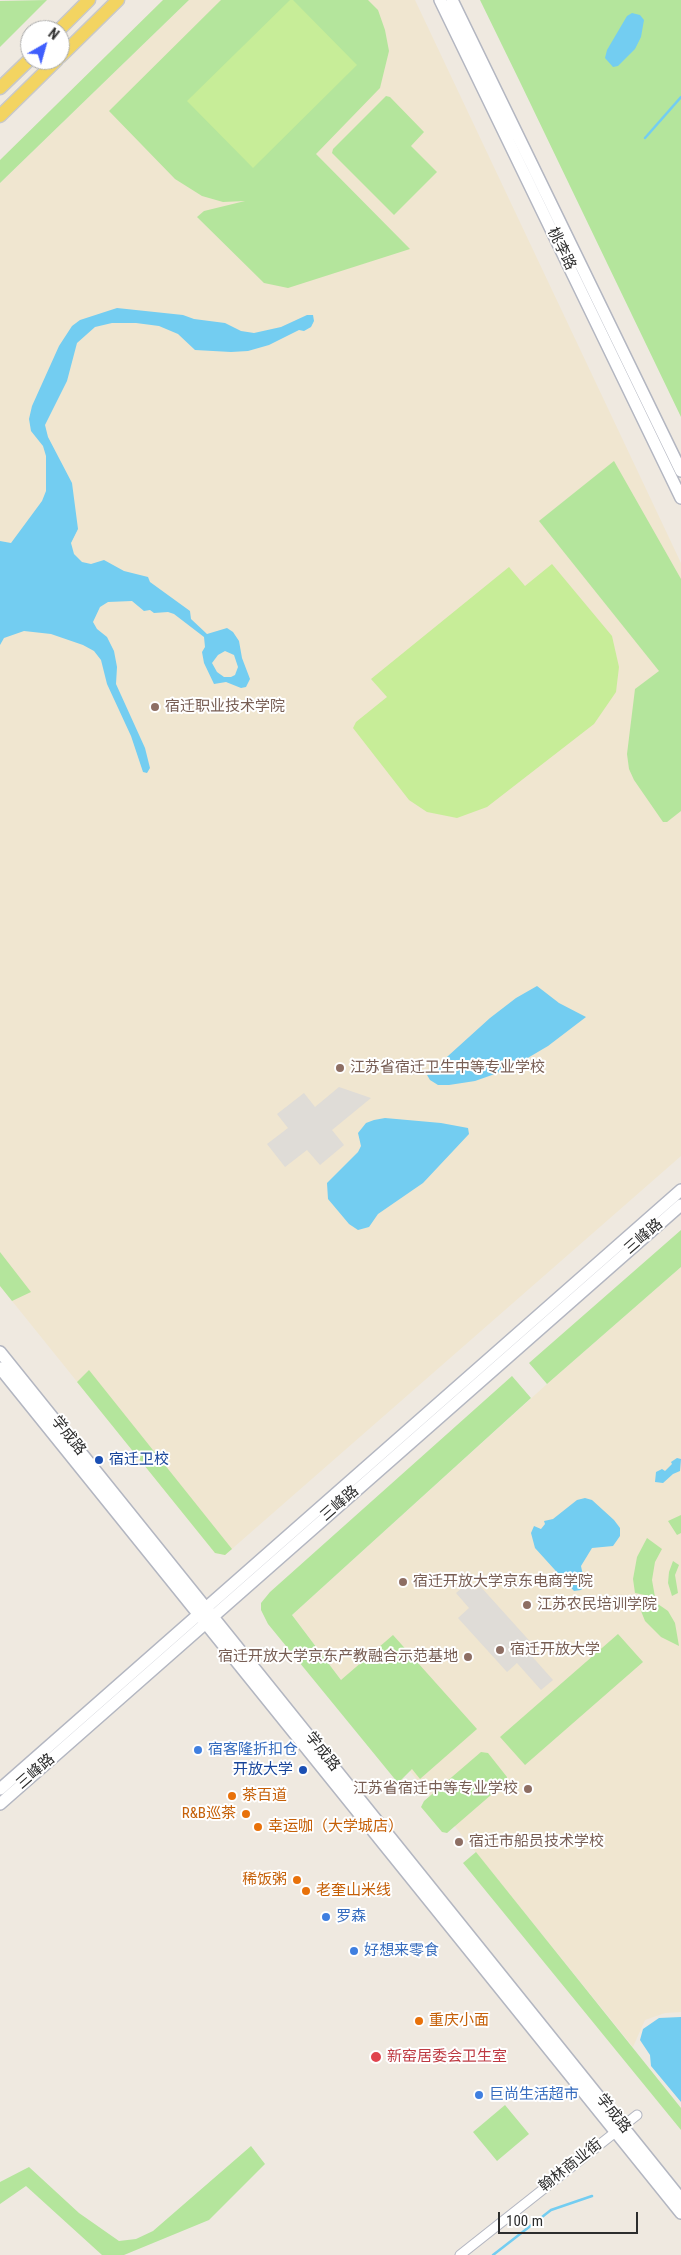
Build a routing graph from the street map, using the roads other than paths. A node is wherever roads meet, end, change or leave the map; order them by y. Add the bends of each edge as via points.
1 (89, 0) edge
2 (118, 0) edge
3 (440, 0) edge
4 (452, 0) edge
5 (69, 20) edge
6 (70, 47) edge
7 (20, 68) edge
8 (47, 70) edge
9 (0, 88) edge
10 (0, 116) edge
11 (681, 471) edge
12 (681, 498) edge
13 (681, 1190) edge
14 (681, 1205) edge
15 (0, 1352) edge
16 (0, 1368) edge
17 (206, 1615) junction
18 (0, 1789) edge
19 (0, 1804) edge
20 (637, 2115) dead end
21 (619, 2129) junction
22 (681, 2199) edge
23 (681, 2214) edge
24 (460, 2255) edge

1 - 5 main road
2 - 6 main road
3 - 12 main road, 桃李路
4 - 11 main road, 桃李路
7 - 9 main road
8 - 10 main road
13 - 17 main road, 三峰路
14 - 17 main road, 三峰路
15 - 17 main road, 学成路
16 - 17 main road, 学成路
17 - 18 main road, 三峰路
17 - 19 main road, 三峰路
17 - 21 main road, 学成路
20 - 21 street, 翰林商业街
21 - 22 main road, 学成路
21 - 23 main road, 学成路
21 - 24 street, 翰林商业街

